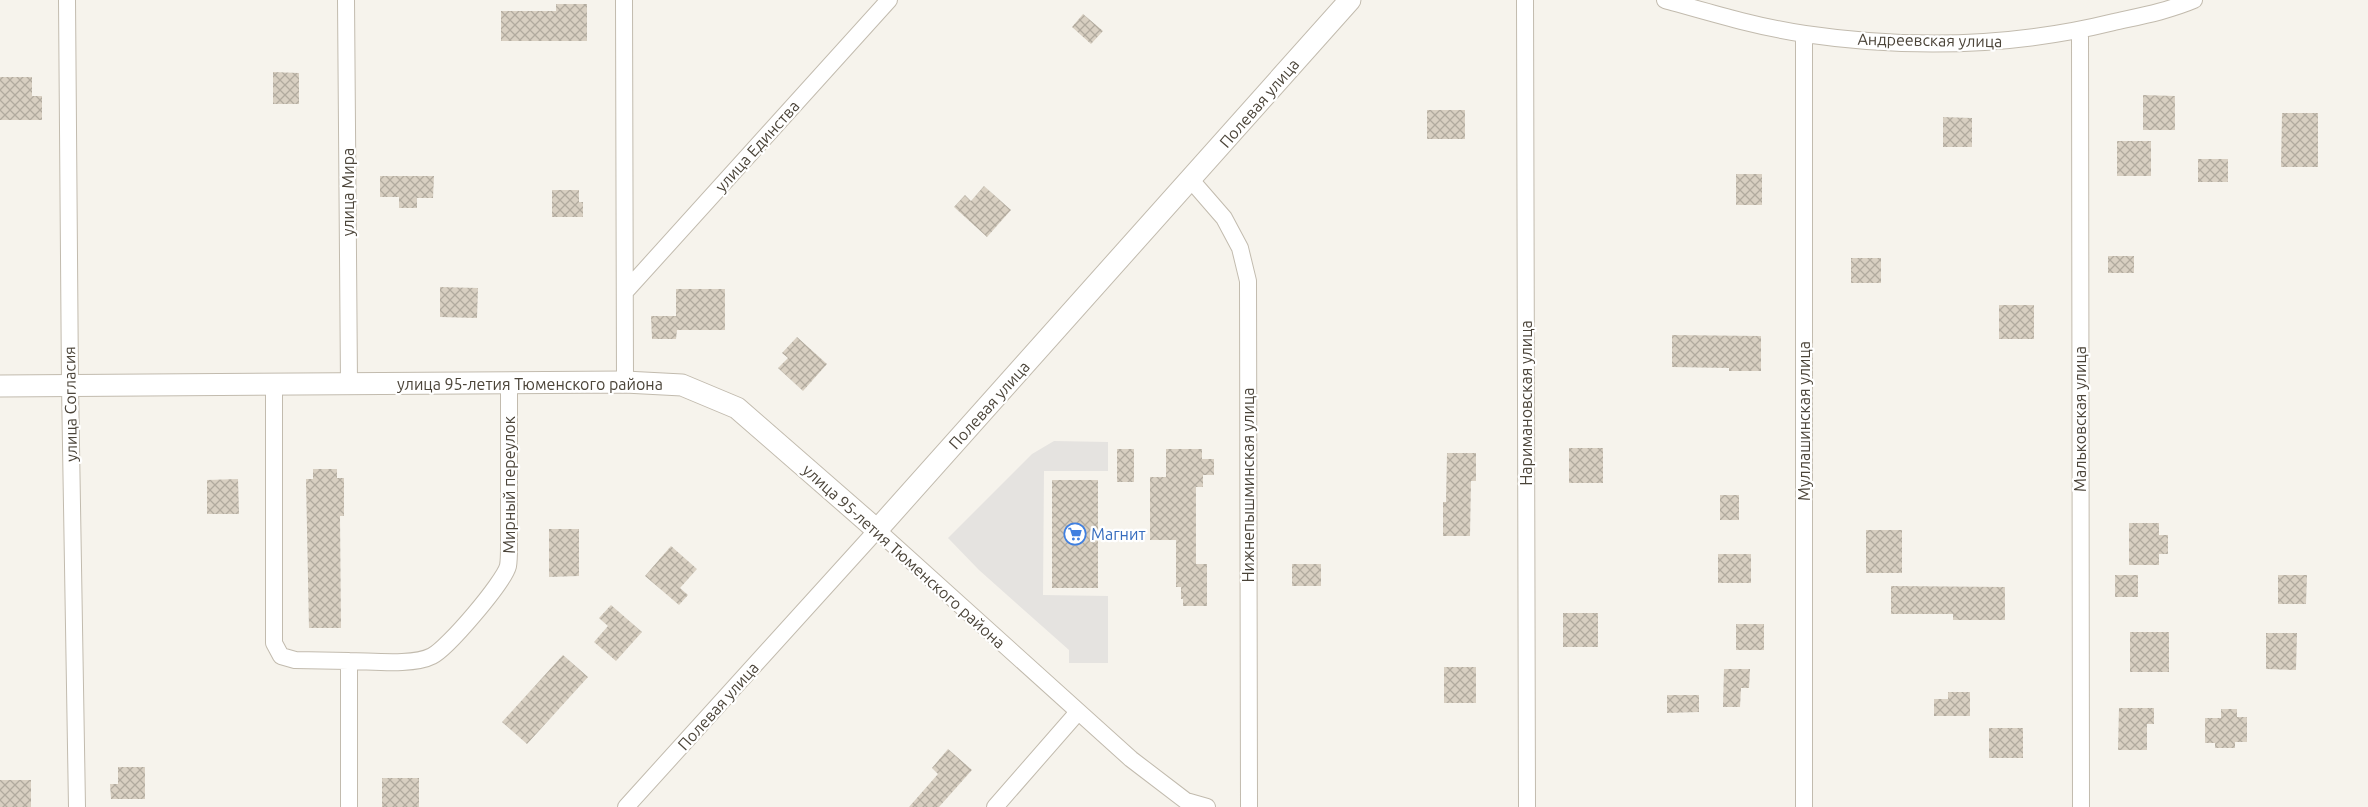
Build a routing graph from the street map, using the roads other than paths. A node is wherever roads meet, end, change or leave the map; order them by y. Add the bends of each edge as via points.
1 (68, 0) edge
2 (346, 0) edge
3 (624, 0) edge
4 (889, 0) edge
5 (1350, 0) edge
6 (1526, 0) edge
7 (1665, 0) edge
8 (2194, 0) edge
9 (2080, 31) junction
10 (1804, 34) junction
11 (1191, 180) junction
12 (625, 292) junction
13 (509, 382) junction
14 (625, 382) junction
15 (349, 383) junction
16 (274, 384) junction
17 (70, 385) junction
18 (0, 386) edge
19 (877, 530) junction
20 (349, 661) junction
21 (1078, 712) junction
22 (77, 807) edge
23 (349, 807) edge
24 (626, 807) edge
25 (995, 807) edge
26 (1207, 807) edge
27 (1249, 807) edge
28 (1527, 807) edge
29 (1804, 807) edge
30 (2081, 807) edge

1 - 17 street, улица Согласия
2 - 15 street, улица Мира
3 - 12 street
4 - 12 street, улица Единства
5 - 11 street, Полевая улица
6 - 28 street, Наримановская улица
7 - 10 street, Андреевская улица
8 - 9 street, Андреевская улица via 2175,8
9 - 10 street, Андреевская улица via 2009,41 1937,43
9 - 30 street, Мальковская улица
10 - 29 street, Муллашинская улица
11 - 19 street, Полевая улица
11 - 27 street, Нижнепышминская улица via 1224,218 1240,248 1248,281
12 - 14 street
13 - 14 street, улица 95-летия Тюменского района
13 - 15 street, улица 95-летия Тюменского района
13 - 20 street, Мирный переулок via 509,547 508,566 500,583 433,656 416,660
14 - 19 street, улица 95-летия Тюменского района via 682,385 737,408
15 - 16 street, улица 95-летия Тюменского района
16 - 17 street, улица 95-летия Тюменского района
16 - 20 street, Мирный переулок via 274,643 281,656 295,660
17 - 18 street, улица 95-летия Тюменского района
17 - 22 street, улица Согласия
19 - 21 street, улица 95-летия Тюменского района
19 - 24 street, Полевая улица
20 - 23 street
21 - 25 street
21 - 26 street, улица 95-летия Тюменского района via 1186,800

